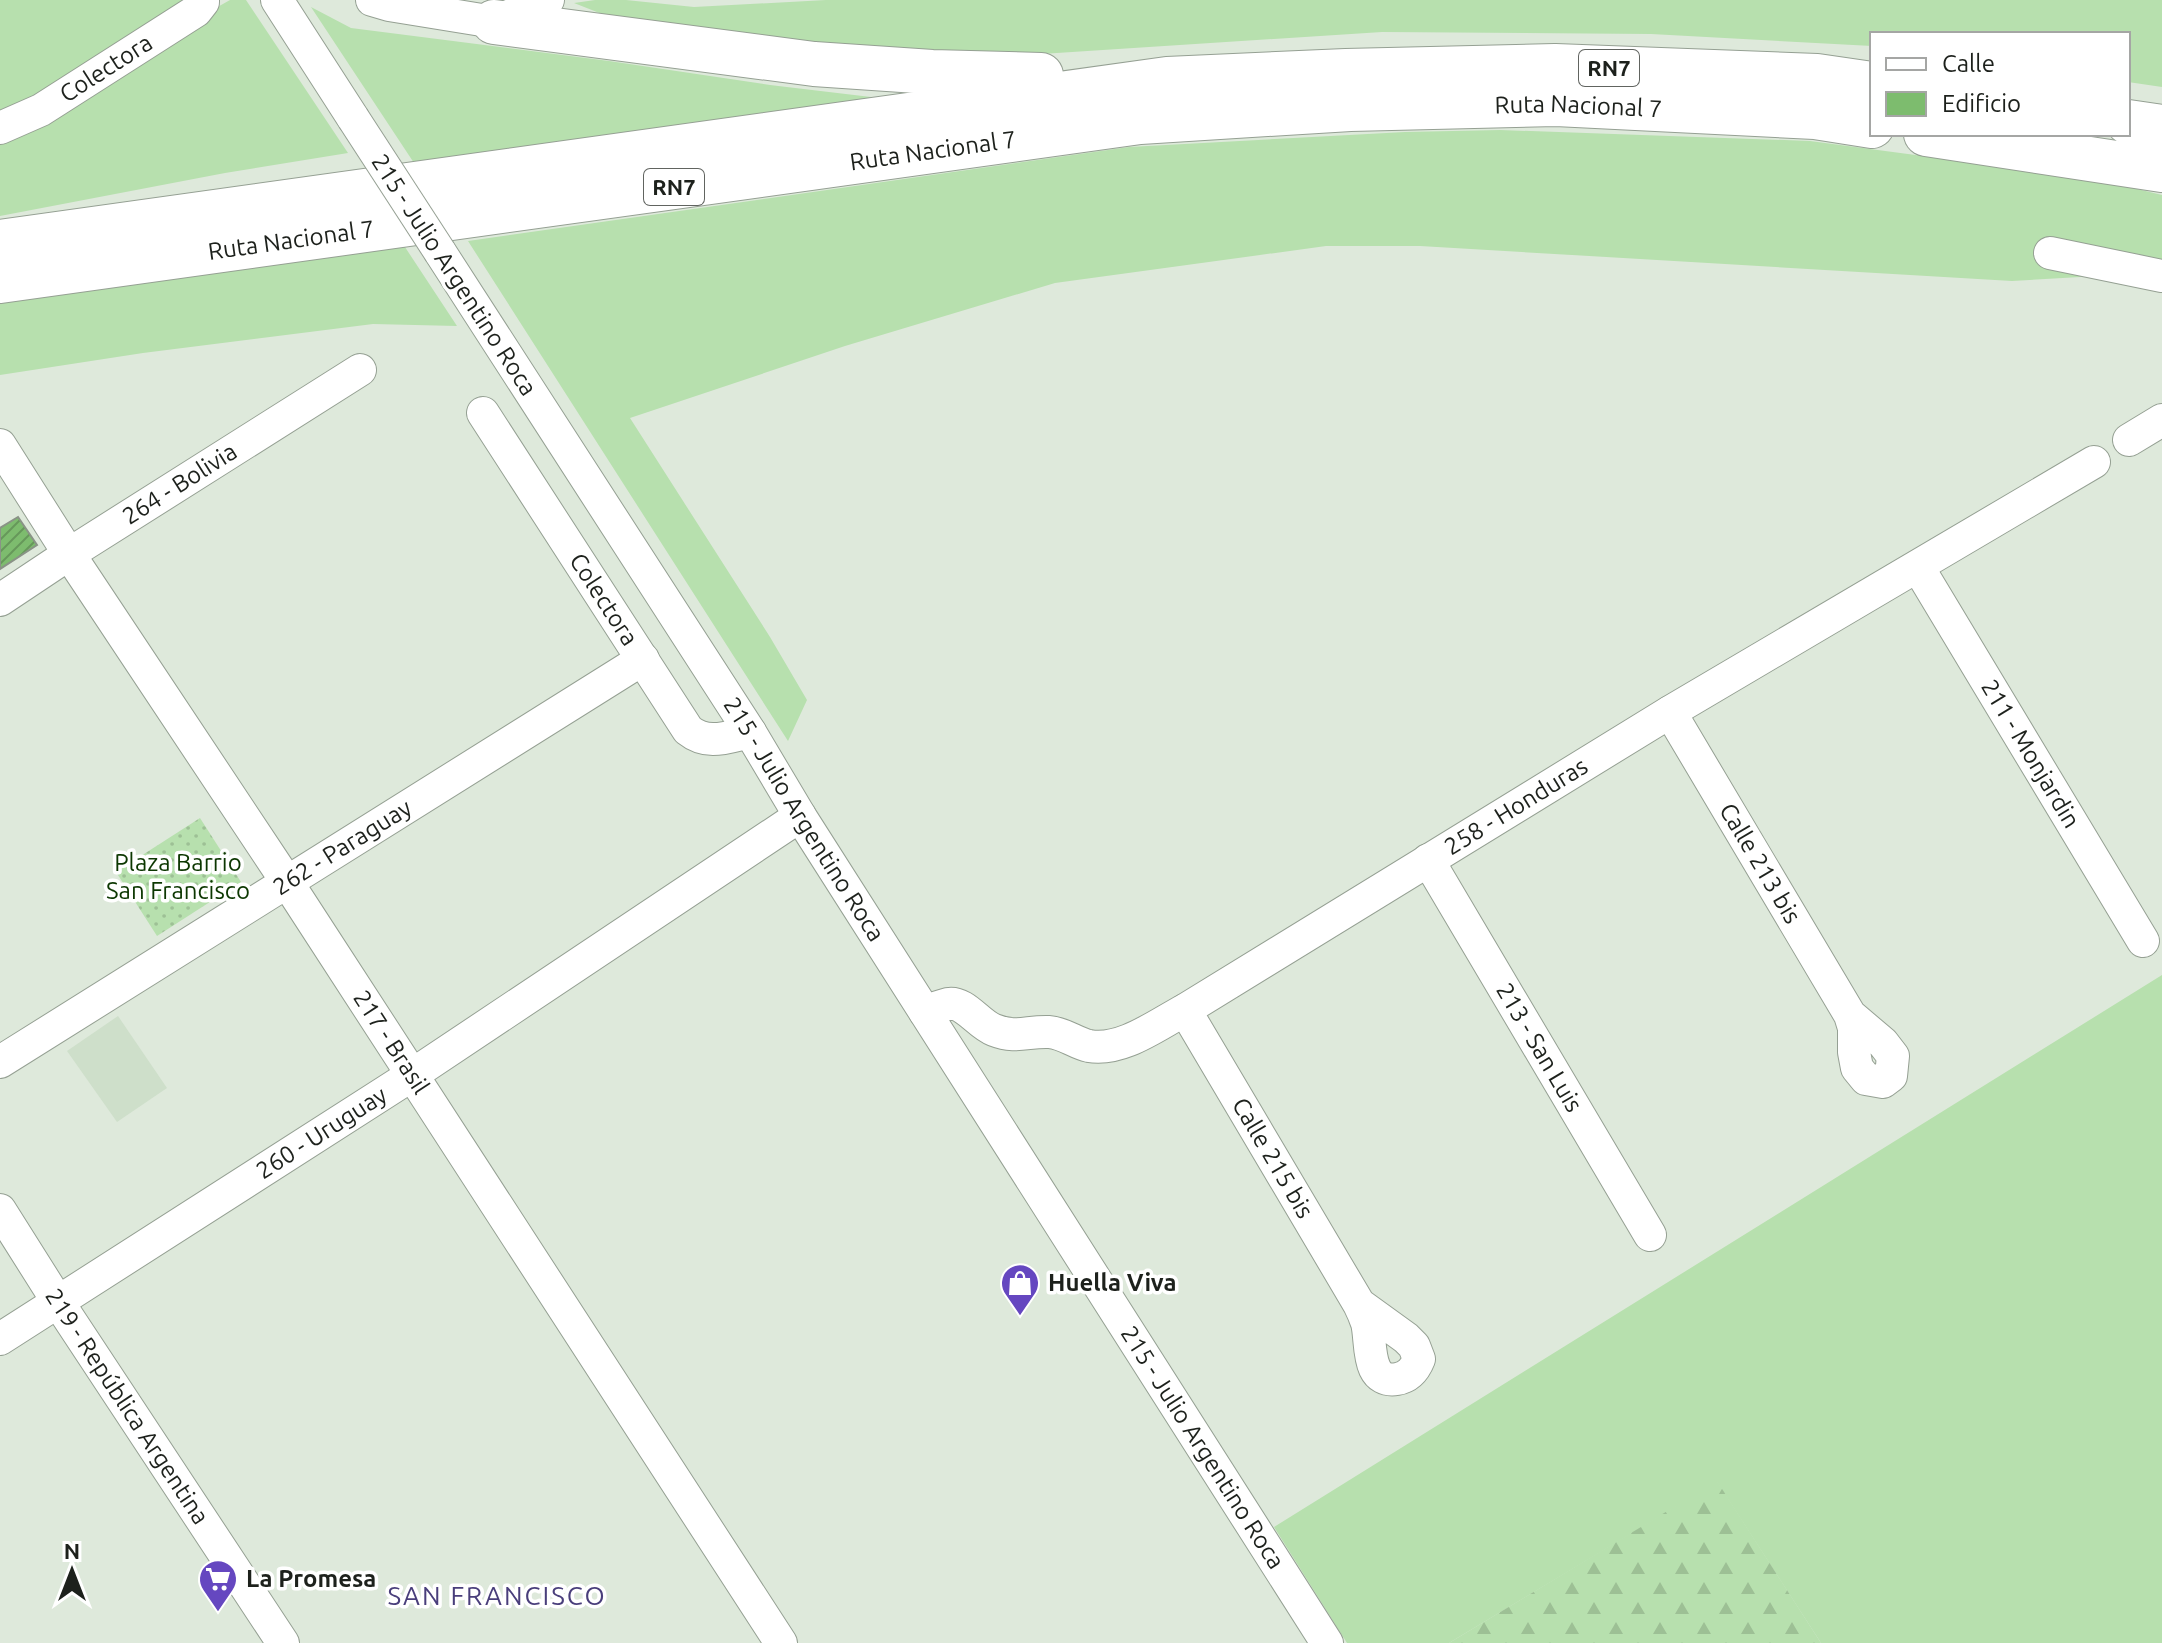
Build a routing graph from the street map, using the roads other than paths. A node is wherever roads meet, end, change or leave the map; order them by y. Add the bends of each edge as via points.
1 (203, 0) edge
2 (277, 0) edge
3 (372, 0) edge
4 (548, 0) edge
5 (494, 22) junction
6 (1167, 79) junction
7 (1870, 84) edge
8 (2130, 122) edge
9 (1870, 126) edge
10 (2162, 127) edge
11 (0, 128) edge
12 (1939, 136) edge
13 (2162, 170) edge
14 (0, 242) edge
15 (2050, 253) dead end
16 (2162, 276) edge
17 (0, 281) edge
18 (360, 370) dead end
19 (483, 413) dead end
20 (2162, 420) edge
21 (2129, 440) dead end
22 (0, 445) edge
23 (2094, 462) dead end
24 (69, 554) junction
25 (1918, 567) junction
26 (0, 600) edge
27 (643, 659) junction
28 (1670, 712) junction
29 (750, 732) junction
30 (800, 816) junction
31 (1428, 860) junction
32 (287, 882) junction
33 (2143, 941) dead end
34 (1185, 1010) junction
35 (925, 1012) junction
36 (1850, 1015) dead end
37 (0, 1062) edge
38 (412, 1075) junction
39 (0, 1210) edge
40 (1650, 1235) dead end
41 (58, 1302) junction
42 (1359, 1304) dead end
43 (0, 1339) edge
44 (283, 1643) edge
45 (781, 1643) edge
46 (1327, 1643) edge

1 - 11 street, Colectora via 196,11 41,110
2 - 29 street, 215 - Julio Argentino Roca, bridge
3 - 5 street
4 - 5 street
5 - 6 highway via 814,64
6 - 7 highway, Ruta Nacional 7 / RN7 via 1555,66 1817,76
6 - 14 highway, Ruta Nacional 7 / RN7
8 - 10 highway
9 - 17 highway, Ruta Nacional 7 / RN7 via 1815,117 1556,104 1140,122
12 - 13 highway
15 - 16 street
18 - 24 street, 264 - Bolivia
19 - 27 street, Colectora
20 - 21 street
22 - 24 street, 217 - Brasil
23 - 25 street, 258 - Honduras
24 - 26 street, 264 - Bolivia
24 - 32 street, 217 - Brasil
25 - 28 street, 258 - Honduras
25 - 33 street, 211 - Monjardin
27 - 29 street, Colectora via 698,738 716,740
27 - 32 street, 262 - Paraguay
28 - 31 street, 258 - Honduras
28 - 36 street, Calle 213 bis
29 - 30 street, 215 - Julio Argentino Roca
30 - 35 street, 215 - Julio Argentino Roca
30 - 38 street, 260 - Uruguay
31 - 34 street, 258 - Honduras
31 - 40 street, 213 - San Luis
32 - 37 street, 262 - Paraguay
32 - 38 street, 217 - Brasil
34 - 35 street, 258 - Honduras via 1110,1046 1088,1046 1047,1032 1012,1036 992,1030 963,1006 951,1003
34 - 42 street, Calle 215 bis
35 - 46 street, 215 - Julio Argentino Roca
38 - 41 street, 260 - Uruguay
38 - 45 street, 217 - Brasil
39 - 41 street, 219 - República Argentina
41 - 43 street, 260 - Uruguay
41 - 44 street, 219 - República Argentina

